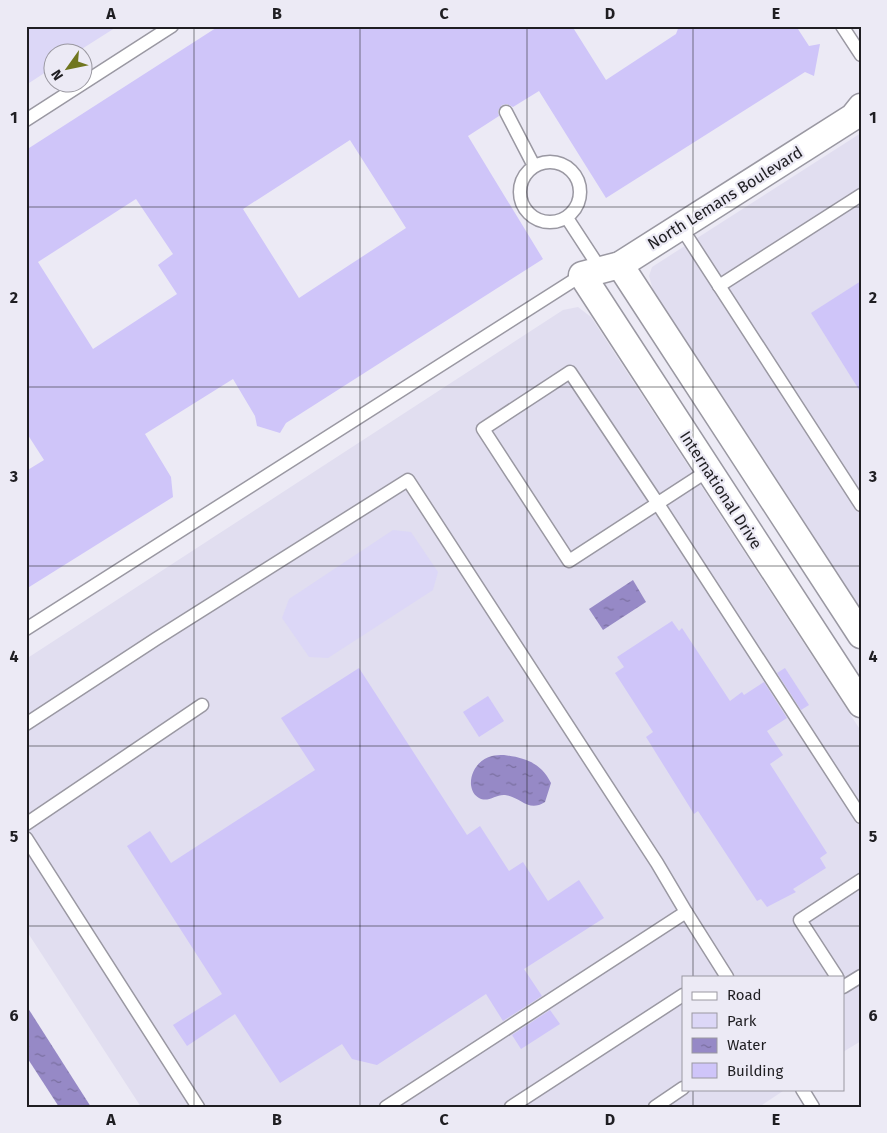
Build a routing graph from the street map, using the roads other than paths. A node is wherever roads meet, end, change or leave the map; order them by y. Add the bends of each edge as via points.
1 (172, 26) edge
2 (842, 26) edge
3 (861, 55) edge
4 (861, 106) edge
5 (506, 112) dead end
6 (26, 120) edge
7 (534, 166) junction
8 (861, 195) edge
9 (567, 218) junction
10 (681, 227) junction
11 (601, 270) junction
12 (719, 286) junction
13 (740, 449) junction
14 (709, 470) junction
15 (658, 504) junction
16 (861, 506) edge
17 (26, 629) edge
18 (861, 635) edge
19 (861, 704) edge
20 (202, 705) dead end
21 (26, 724) edge
22 (861, 817) edge
23 (26, 824) edge
24 (26, 838) edge
25 (861, 880) edge
26 (686, 912) junction
27 (725, 973) edge
28 (836, 976) edge
29 (861, 976) edge
30 (844, 986) edge
31 (682, 996) edge
32 (682, 1089) edge
33 (803, 1090) edge
34 (198, 1107) edge
35 (386, 1107) edge
36 (511, 1107) edge
37 (655, 1107) edge
38 (813, 1107) edge

1 - 6 lane
2 - 3 lane
4 - 10 street, North Lemans Boulevard via 853,117
5 - 7 lane
7 - 9 lane via 554,162 572,172 578,181 579,201
7 - 9 lane via 522,180 519,190 524,209 539,221 549,223
8 - 12 lane
9 - 11 lane
10 - 11 street, North Lemans Boulevard
10 - 12 lane
11 - 13 street
11 - 14 street, International Drive
11 - 17 lane
12 - 16 lane
13 - 14 street
13 - 18 street
14 - 15 lane
14 - 19 street, International Drive
15 - 15 lane via 570,372 483,430 569,562
15 - 22 lane
20 - 23 lane
21 - 26 lane via 408,480
24 - 34 lane
25 - 28 lane via 800,920
26 - 27 lane
26 - 35 lane
29 - 30 lane
31 - 36 lane
32 - 37 lane
33 - 38 lane

